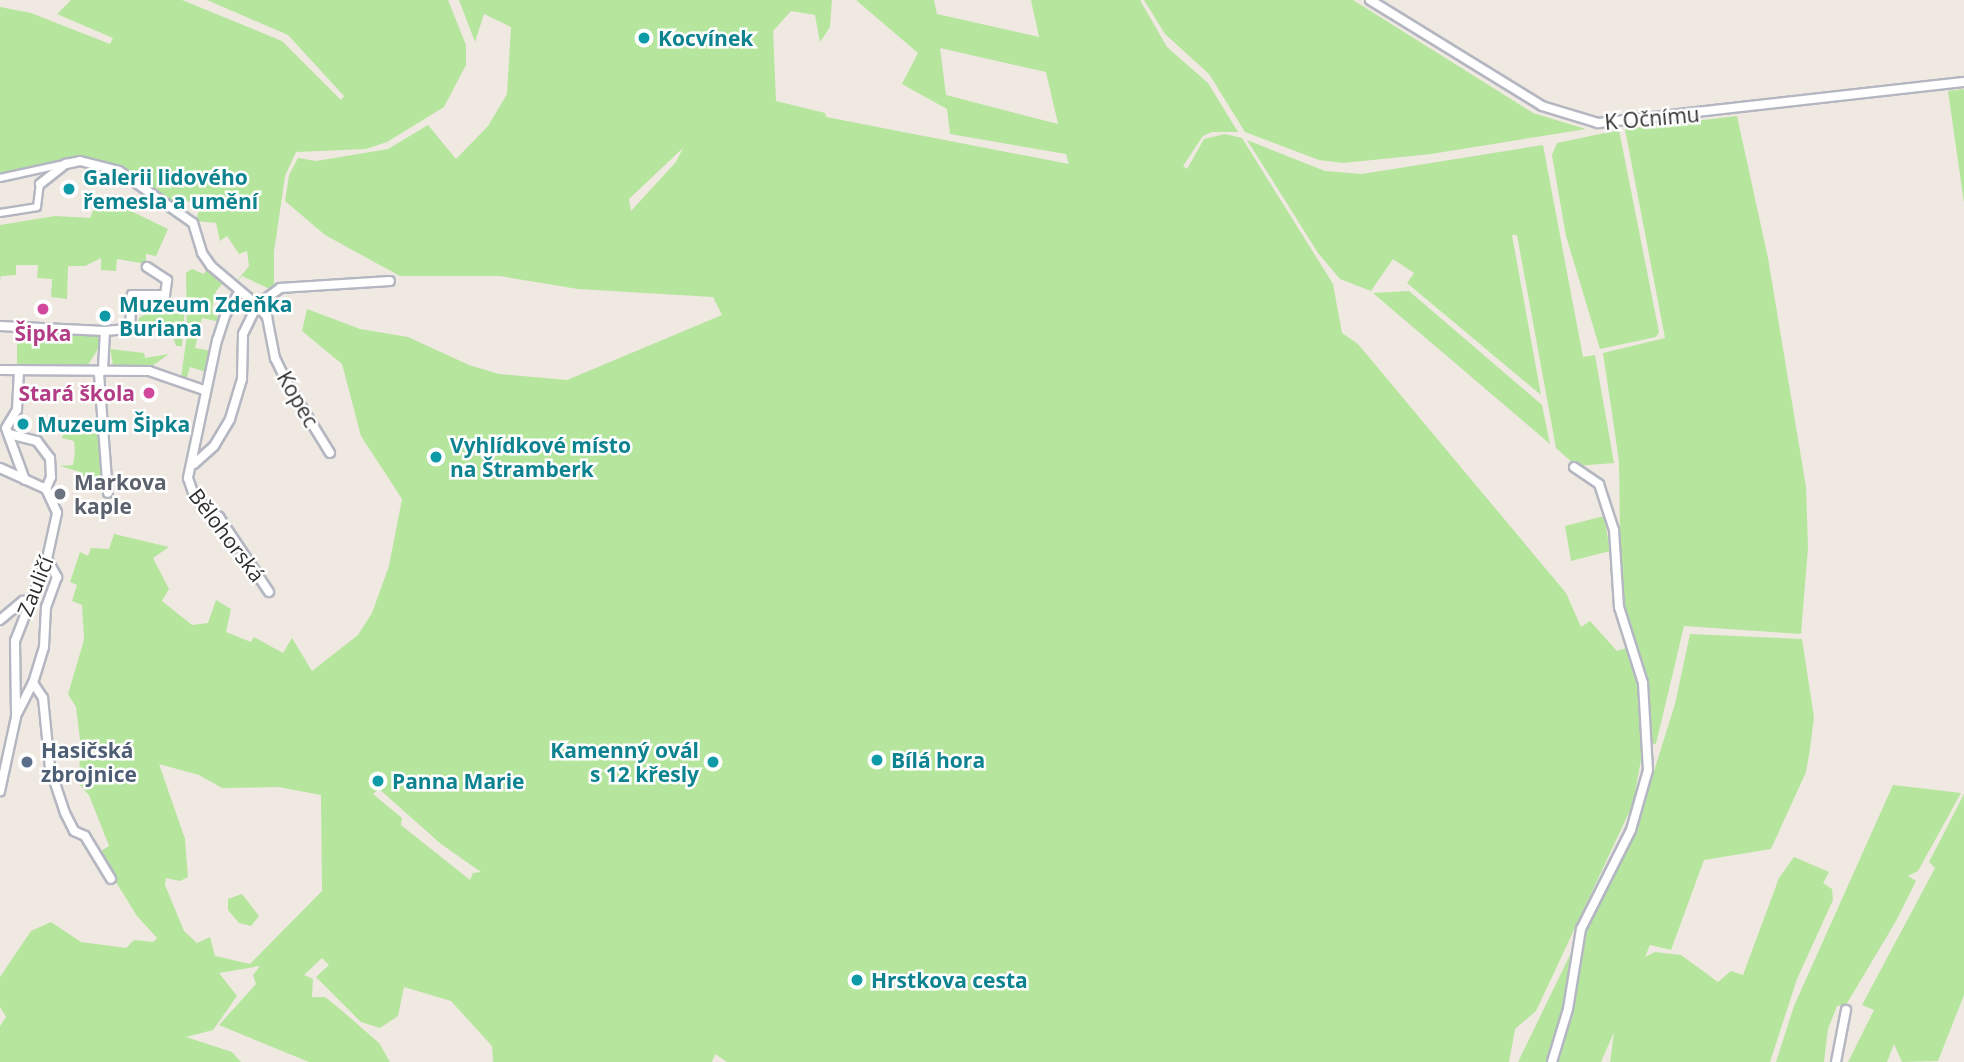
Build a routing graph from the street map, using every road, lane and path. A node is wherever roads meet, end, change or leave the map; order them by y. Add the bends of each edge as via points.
1 (1370, 0) edge
2 (1964, 82) edge
3 (66, 164) junction
4 (0, 178) edge
5 (40, 184) joint
6 (0, 213) edge
7 (147, 267) dead end
8 (390, 281) dead end
9 (240, 291) junction
10 (257, 305) junction
11 (0, 326) edge
12 (105, 331) junction
13 (0, 370) edge
14 (19, 370) junction
15 (103, 370) junction
16 (204, 390) junction
17 (3, 430) edge
18 (330, 453) dead end
19 (194, 464) junction
20 (1574, 467) dead end
21 (0, 468) edge
22 (188, 478) joint
23 (25, 480) junction
24 (46, 489) junction
25 (108, 493) dead end
26 (47, 559) junction
27 (269, 592) dead end
28 (28, 602) junction
29 (0, 620) edge
30 (33, 683) junction
31 (16, 717) junction
32 (0, 791) edge
33 (111, 879) dead end
34 (1846, 1010) dead end
35 (1552, 1062) edge
36 (1836, 1062) edge

1 - 2 street, K Očnímu via 1542,106 1598,124
3 - 4 street
3 - 5 street
3 - 9 street via 91,162 119,172 193,223 202,253
5 - 6 street via 37,207
7 - 12 street via 167,281 165,295 132,295 130,329
8 - 10 street via 280,288
9 - 10 street, Kopec
9 - 16 street, Kopec via 226,313
10 - 18 street, Kopec via 267,317 275,358 287,383
10 - 19 street, Kopec via 243,334 242,379 230,419 214,446
11 - 12 street
12 - 15 street
13 - 14 street
14 - 15 street
14 - 17 street via 17,410
15 - 16 street via 149,371
15 - 25 street via 99,374
16 - 19 street, Kopec
17 - 23 street
17 - 24 street, Zauličí via 37,442 50,458
19 - 22 street, Kopec
20 - 35 street via 1599,484 1614,530 1619,607 1643,683 1648,770 1632,830 1581,929 1568,1009
21 - 23 street
22 - 27 street, Bělohorská via 195,498 219,517
23 - 24 street
24 - 26 street, Zauličí via 57,513
26 - 28 street, Zauličí
26 - 30 street via 57,577 46,607 44,647
28 - 29 street via 23,601
28 - 31 street, Zauličí via 13,657
30 - 31 street
30 - 33 street via 43,698 50,768 65,813 74,831 86,836
31 - 32 street, Zauličí
34 - 36 street

